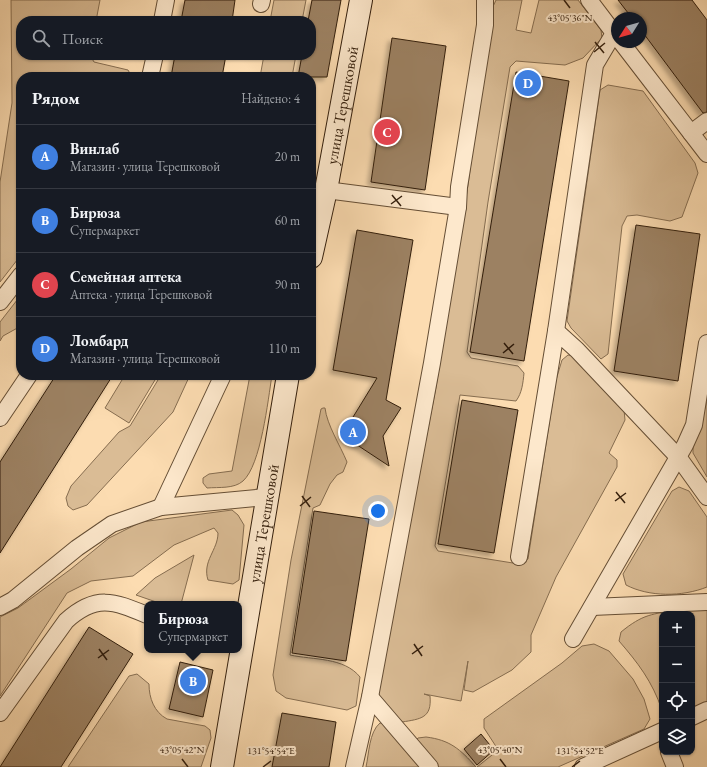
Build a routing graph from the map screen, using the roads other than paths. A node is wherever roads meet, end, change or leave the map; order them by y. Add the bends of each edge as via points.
1 (166, 0) edge
2 (361, 0) edge
3 (485, 0) edge
4 (589, 0) edge
5 (163, 16) edge
6 (611, 29) edge
7 (611, 45) edge
8 (626, 48) edge
9 (154, 60) edge
10 (151, 72) edge
11 (707, 121) edge
12 (692, 133) junction
13 (707, 154) edge
14 (326, 190) junction
15 (458, 207) junction
16 (316, 235) edge
17 (16, 281) edge
18 (0, 302) edge
19 (556, 331) junction
20 (707, 343) edge
21 (26, 380) edge
22 (221, 380) edge
23 (287, 380) edge
24 (0, 418) edge
25 (679, 458) junction
26 (266, 497) junction
27 (707, 497) edge
28 (161, 507) junction
29 (518, 557) dead end
30 (707, 602) edge
31 (0, 607) edge
32 (592, 607) junction
33 (144, 614) edge
34 (242, 625) edge
35 (573, 639) dead end
36 (237, 653) edge
37 (370, 697) junction
38 (707, 710) edge
39 (0, 713) edge
40 (695, 716) edge
41 (659, 734) edge
42 (670, 755) edge
43 (222, 767) edge
44 (354, 767) edge
45 (430, 767) edge
46 (584, 767) edge
47 (675, 767) edge

1 - 5 lane
2 - 14 main road, улица Терешковой
3 - 15 lane via 485,25
4 - 6 lane
7 - 19 lane via 595,65
8 - 12 lane
9 - 10 lane
11 - 12 lane
12 - 13 lane
14 - 15 lane
14 - 16 main road, улица Терешковой
15 - 37 lane
17 - 18 lane
19 - 25 lane
19 - 29 lane
20 - 25 lane via 694,425
21 - 24 lane
22 - 28 lane
23 - 26 main road, улица Терешковой
25 - 27 lane
25 - 32 lane
26 - 28 lane
26 - 34 main road, улица Терешковой
28 - 31 lane via 112,524 91,537 13,600
30 - 32 lane
32 - 35 lane
33 - 39 lane via 104,601 79,609 66,621
36 - 43 main road, улица Терешковой
37 - 44 lane
37 - 45 lane
38 - 40 lane
41 - 46 lane
42 - 47 lane

